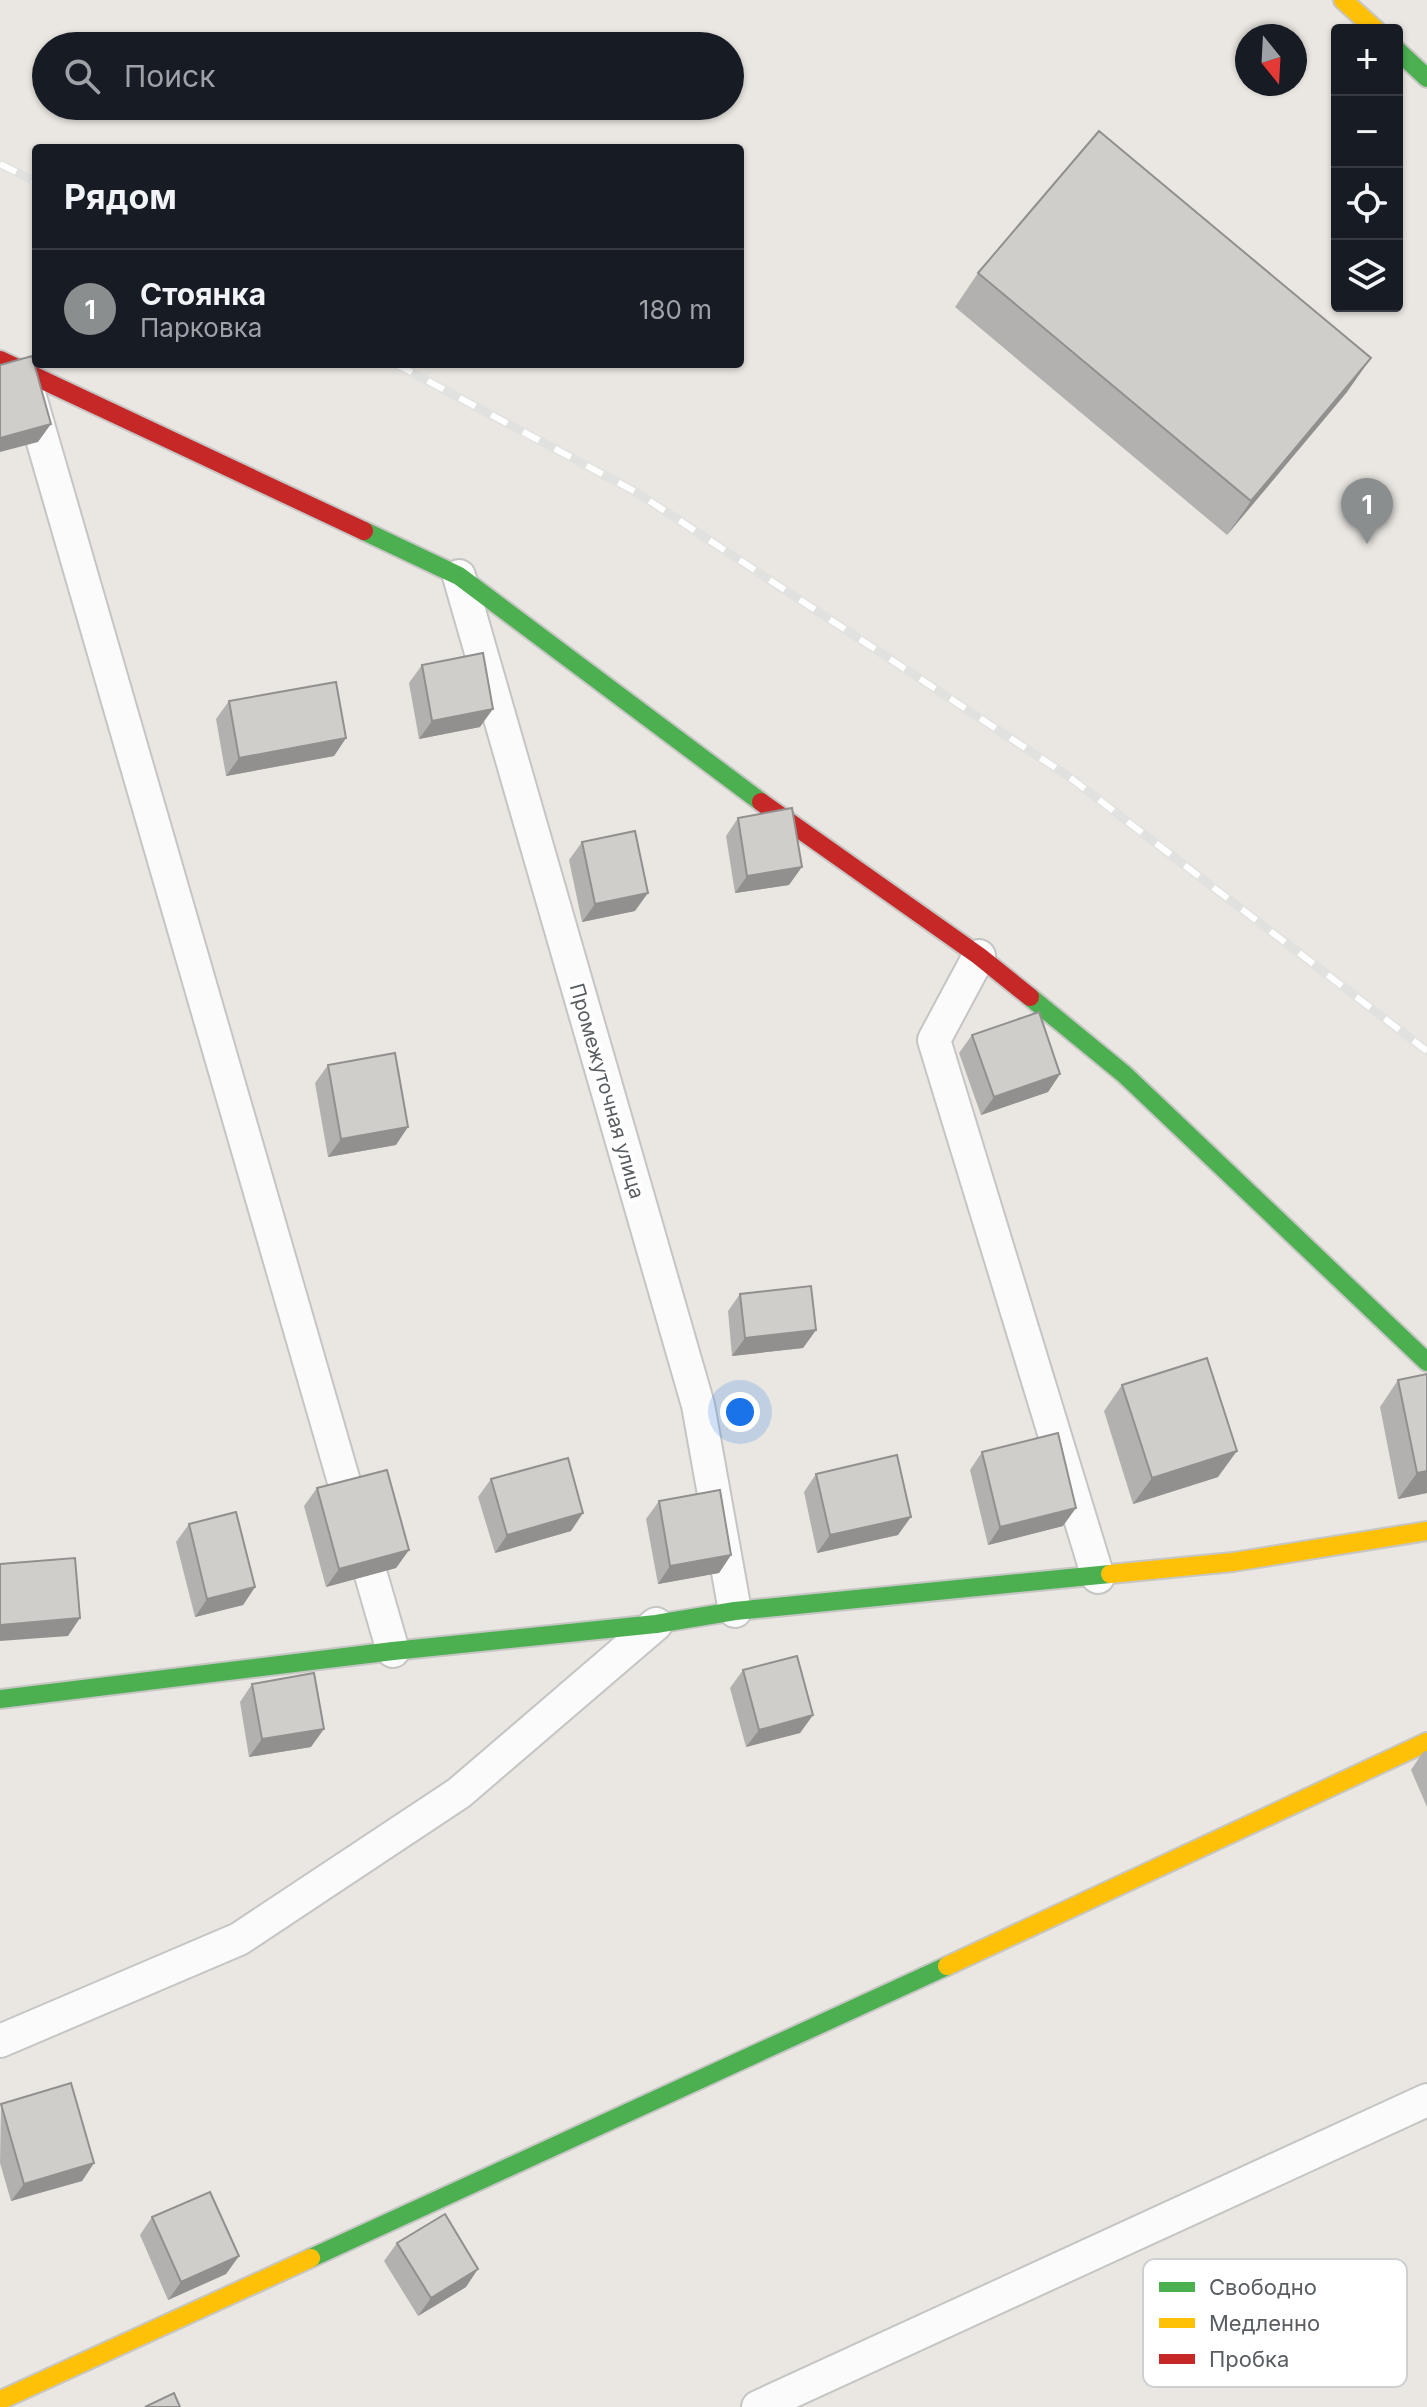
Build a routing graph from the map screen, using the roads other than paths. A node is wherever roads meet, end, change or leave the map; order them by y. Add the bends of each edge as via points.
1 (1343, 0) edge
2 (1369, 24) edge
3 (1403, 56) edge
4 (1427, 78) edge
5 (11, 365) edge
6 (459, 576) junction
7 (979, 956) junction
8 (1427, 1362) edge
9 (1427, 1531) edge
10 (1098, 1577) junction
11 (735, 1611) junction
12 (656, 1624) junction
13 (393, 1651) junction
14 (0, 1699) edge
15 (1427, 1742) edge
16 (0, 2041) edge
17 (1427, 2100) edge
18 (2, 2401) edge
19 (758, 2407) edge

1 - 2 street
3 - 4 street
5 - 6 street
5 - 13 street
6 - 7 street via 723,776
6 - 11 street, Промежуточная улица via 698,1405
7 - 8 street via 1124,1074
7 - 10 street via 934,1040
9 - 10 street
10 - 11 street
11 - 12 street
12 - 13 street
12 - 16 street via 459,1793 239,1939
13 - 14 street
15 - 18 street
17 - 19 street

